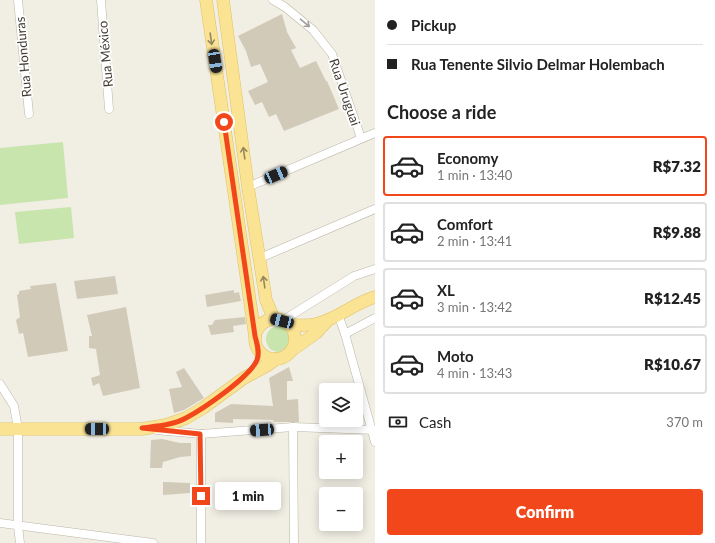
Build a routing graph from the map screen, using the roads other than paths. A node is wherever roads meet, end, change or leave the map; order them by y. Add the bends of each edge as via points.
1 (18, 0) edge
2 (101, 0) edge
3 (206, 0) edge
4 (223, 0) edge
5 (273, 0) edge
6 (110, 109) dead end
7 (29, 114) dead end
8 (375, 133) edge
9 (361, 138) junction
10 (248, 187) junction
11 (375, 209) edge
12 (260, 258) junction
13 (375, 269) edge
14 (375, 297) edge
15 (333, 317) junction
16 (375, 318) edge
17 (282, 321) junction
18 (345, 334) junction
19 (255, 336) junction
20 (258, 349) junction
21 (292, 350) junction
22 (276, 359) junction
23 (244, 378) junction
24 (0, 384) edge
25 (293, 427) junction
26 (142, 428) junction
27 (0, 429) edge
28 (18, 429) junction
29 (373, 430) edge
30 (200, 434) junction
31 (375, 442) edge
32 (0, 523) edge
33 (18, 526) junction
34 (19, 539) edge
35 (153, 543) edge
36 (201, 543) edge
37 (294, 543) edge

1 - 7 street, Rua Honduras
2 - 6 street, Rua México
3 -> 19 main road
10 -> 4 main road
5 -> 9 street, Rua Uruguai via 313,30 332,54
8 - 9 street
9 - 10 street
10 - 12 main road
11 - 12 street
17 -> 12 main road via 266,300
13 - 17 street via 354,276
14 - 15 main road
15 - 17 main road via 317,324 304,325
15 - 18 street
15 - 21 main road
16 - 18 street
17 - 19 main road via 266,321 258,327
17 - 21 main road via 293,330 295,340
18 - 29 street
19 - 20 main road
20 - 22 main road via 263,355
20 - 23 main road via 257,360
21 - 22 main road via 284,357
22 - 23 main road
23 - 26 main road via 186,418 166,425
24 - 28 street via 14,406
25 - 29 street
25 - 30 street
25 - 37 street
26 - 28 main road
26 - 30 street
27 - 28 main road
28 - 33 street
29 - 31 street
30 - 36 street
32 - 33 street
33 - 34 street
33 - 35 street

